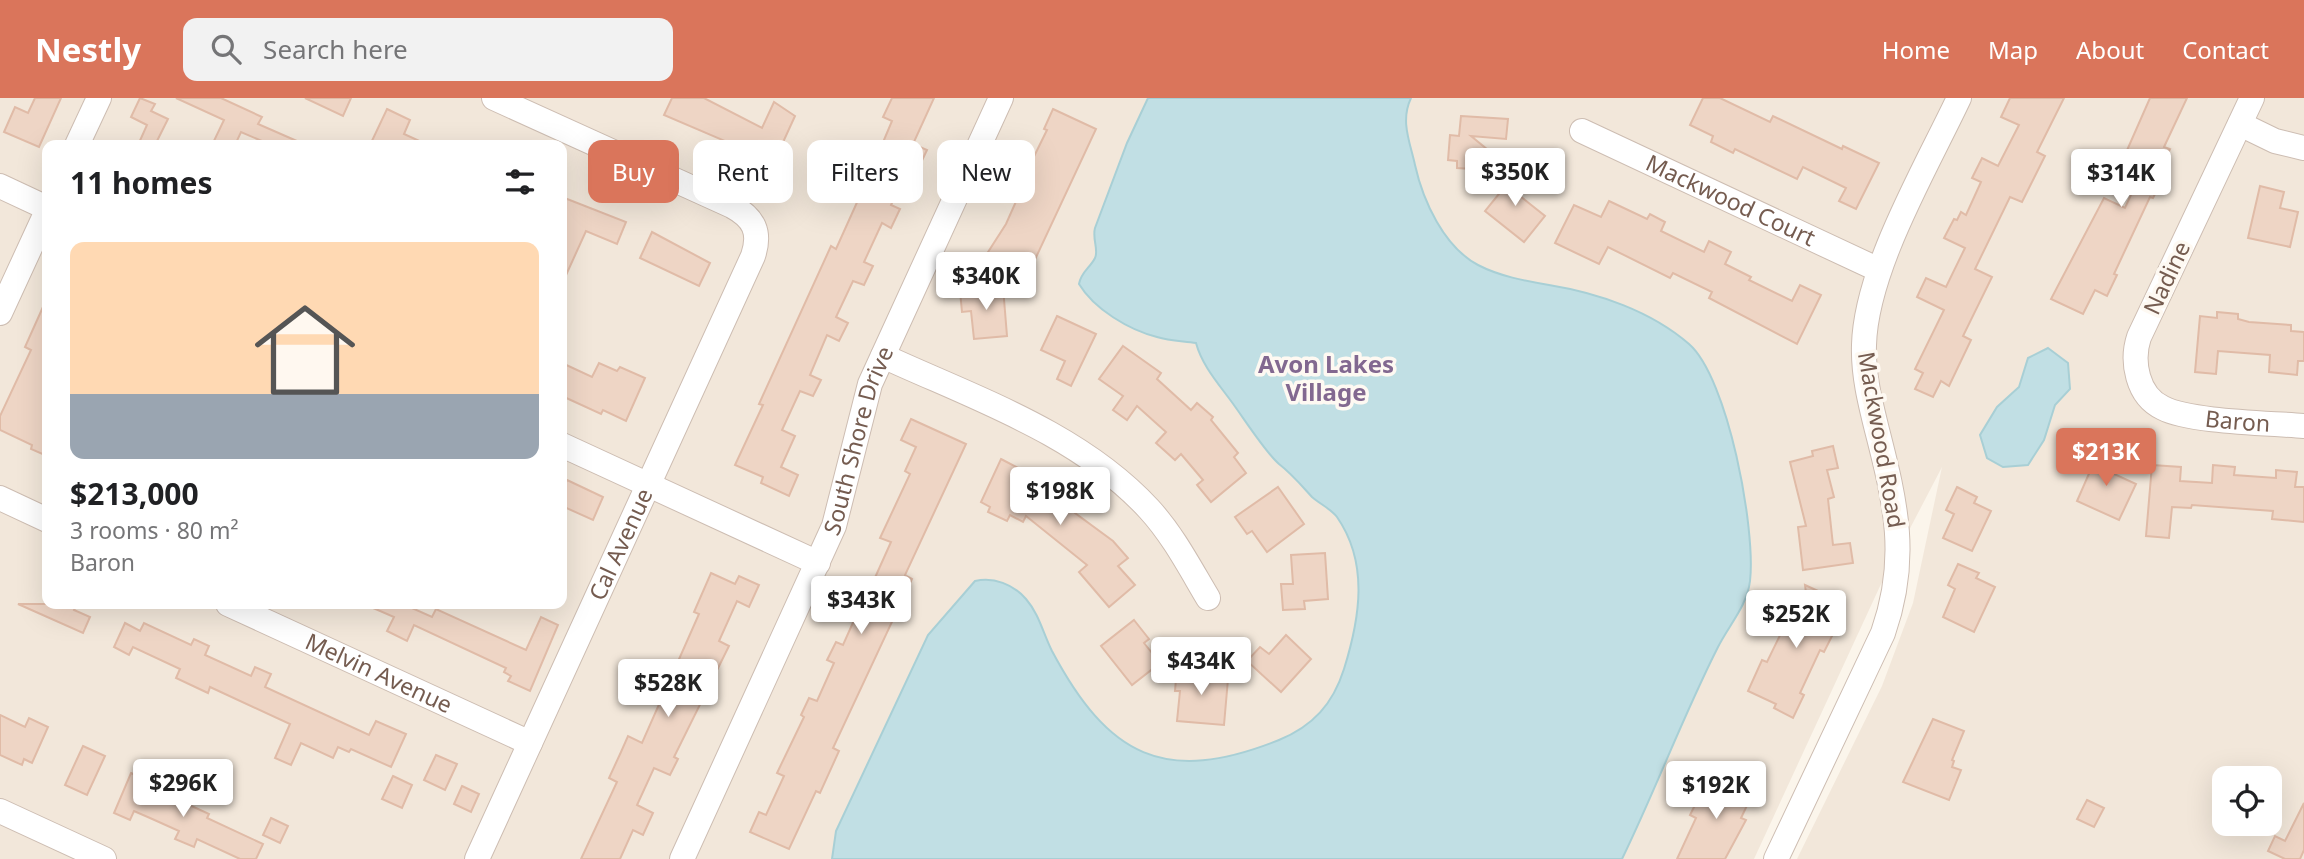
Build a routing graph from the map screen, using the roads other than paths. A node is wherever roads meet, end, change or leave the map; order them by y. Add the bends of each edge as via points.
1 (99, 98) edge
2 (494, 98) edge
3 (1001, 98) edge
4 (1959, 98) edge
5 (2252, 98) edge
6 (2240, 124) junction
7 (1583, 131) dead end
8 (79, 140) edge
9 (2304, 148) edge
10 (0, 186) edge
11 (42, 207) edge
12 (42, 220) edge
13 (1879, 270) junction
14 (0, 313) edge
15 (883, 356) junction
16 (2142, 386) joint
17 (2304, 426) edge
18 (567, 447) edge
19 (648, 485) junction
20 (0, 498) edge
21 (42, 518) edge
22 (818, 563) junction
23 (1208, 598) dead end
24 (239, 609) edge
25 (530, 743) junction
26 (0, 811) edge
27 (104, 859) edge
28 (477, 859) edge
29 (682, 859) edge
30 (1776, 859) edge

1 - 8 street
2 - 19 street, Cal Avenue via 732,206 756,226 753,256
3 - 15 street, South Shore Drive
4 - 13 street, Mackwood Road
5 - 6 street, Nadine
6 - 9 street via 2275,141
6 - 16 street, Nadine via 2139,337 2135,362
7 - 13 street, Mackwood Court
10 - 11 street
12 - 14 street
13 - 30 street, Mackwood Road via 1869,301 1864,360 1896,508 1898,578 1883,633
15 - 22 street, South Shore Drive via 862,408 841,505
15 - 23 street via 1049,433 1102,466 1158,520
16 - 17 street, Baron via 2151,400 2172,412
18 - 19 street
19 - 22 street
19 - 25 street, Cal Avenue
20 - 21 street
22 - 29 street, South Shore Drive
24 - 25 street, Melvin Avenue
25 - 28 street, Cal Avenue
26 - 27 street

